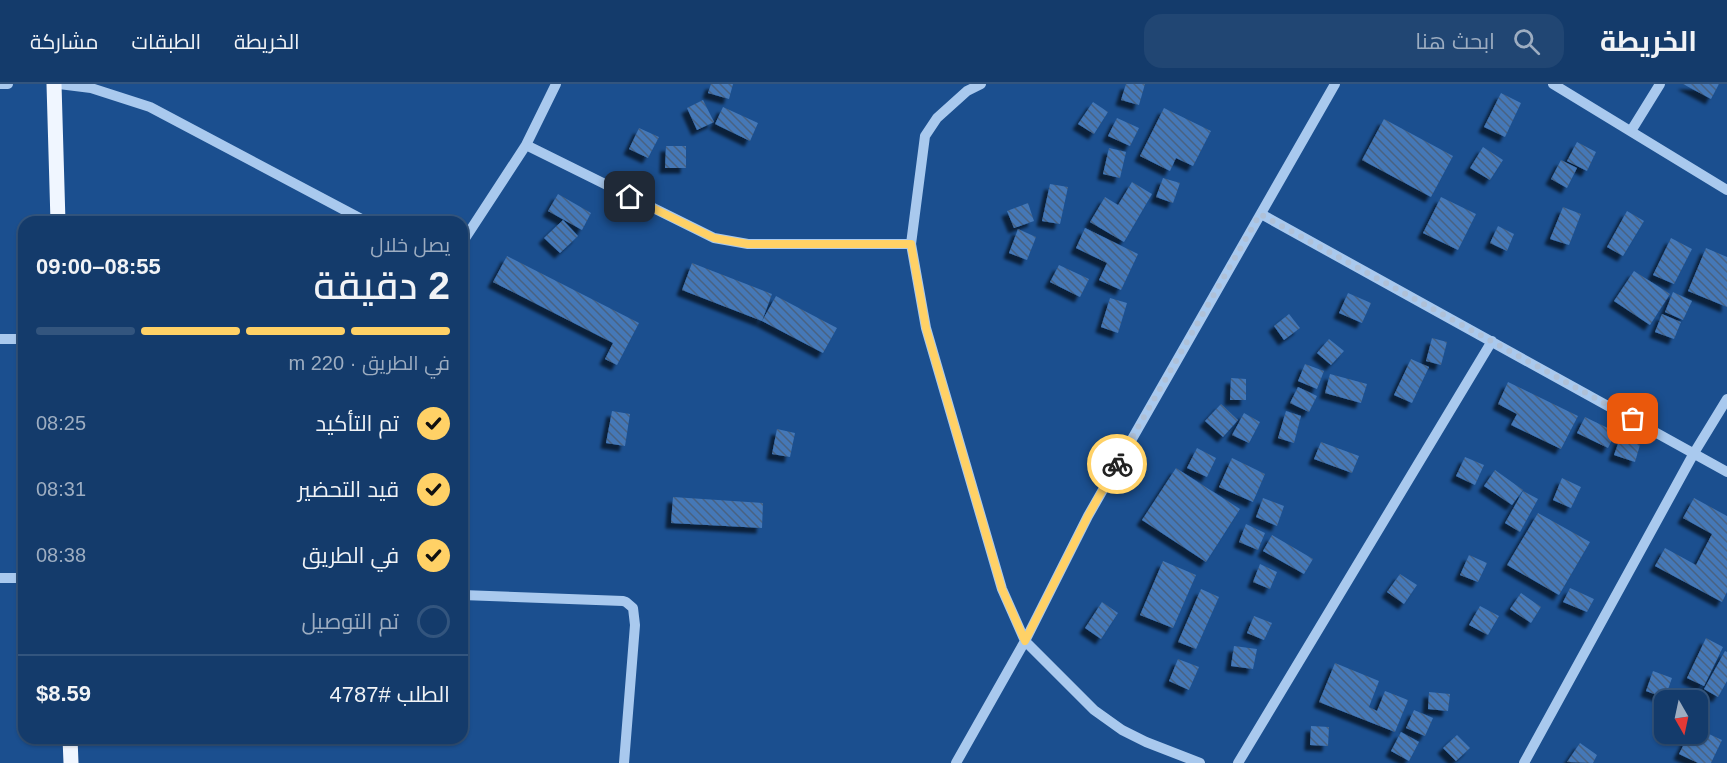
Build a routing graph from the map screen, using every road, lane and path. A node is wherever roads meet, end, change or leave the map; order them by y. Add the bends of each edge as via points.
1 (0, 84) edge
2 (8, 84) edge
3 (54, 84) edge
4 (59, 84) edge
5 (556, 84) edge
6 (981, 84) edge
7 (1335, 84) edge
8 (1553, 84) edge
9 (1660, 84) edge
10 (1631, 131) junction
11 (526, 145) junction
12 (1727, 190) edge
13 (1260, 214) junction
14 (58, 216) edge
15 (356, 216) edge
16 (468, 234) edge
17 (911, 244) junction
18 (0, 339) edge
19 (18, 339) edge
20 (1492, 341) junction
21 (1727, 399) edge
22 (1694, 453) junction
23 (1727, 472) edge
24 (0, 578) edge
25 (18, 578) edge
26 (468, 595) edge
27 (1025, 641) junction
28 (70, 744) edge
29 (71, 763) edge
30 (624, 763) edge
31 (956, 763) edge
32 (1200, 763) edge
33 (1238, 763) edge
34 (1524, 763) edge

1 - 2 street
3 - 14 main road
4 - 15 street via 91,88 150,107
5 - 11 street
6 - 17 street via 967,91 937,118 925,136
7 - 13 street
8 - 10 street
9 - 10 street
10 - 12 street
11 - 16 street
11 - 17 street via 721,240 748,244
13 - 20 street
13 - 27 street via 1088,516
17 - 27 street via 926,328 1002,589
18 - 19 street
20 - 22 street
20 - 33 street
21 - 22 street
22 - 23 street
22 - 34 street
24 - 25 street
26 - 30 street via 623,601 631,606 635,625
27 - 31 street
27 - 32 street via 1107,720 1146,742
28 - 29 main road

